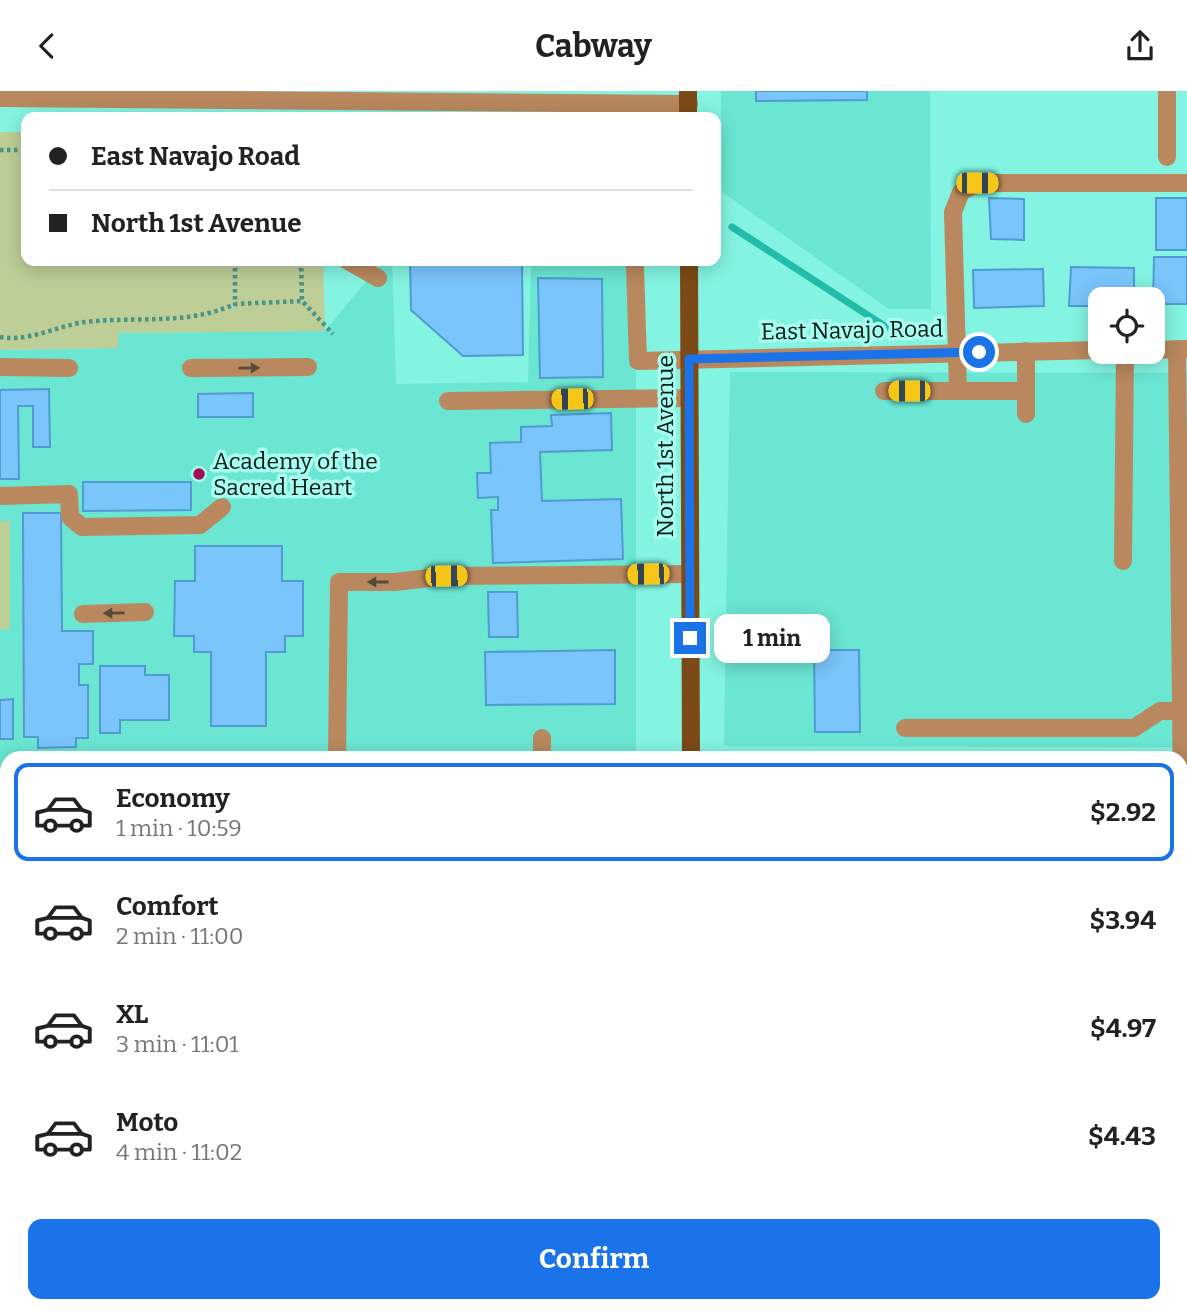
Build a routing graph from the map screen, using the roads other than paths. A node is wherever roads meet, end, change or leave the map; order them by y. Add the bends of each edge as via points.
1 (1167, 91) edge
2 (179, 95) edge
3 (480, 97) edge
4 (0, 98) edge
5 (689, 104) edge
6 (335, 109) edge
7 (1167, 157) dead end
8 (1187, 183) edge
9 (357, 266) edge
10 (689, 266) edge
11 (635, 267) dead end
12 (378, 278) dead end
13 (1182, 349) edge
14 (1088, 350) edge
15 (1026, 351) junction
16 (955, 352) junction
17 (689, 359) junction
18 (1125, 364) edge
19 (0, 367) edge
20 (69, 367) dead end
21 (308, 367) dead end
22 (191, 368) dead end
23 (884, 391) dead end
24 (958, 391) junction
25 (1026, 391) junction
26 (689, 398) junction
27 (448, 401) dead end
28 (1026, 414) dead end
29 (0, 496) edge
30 (222, 507) dead end
31 (1123, 561) dead end
32 (690, 573) junction
33 (145, 612) dead end
34 (83, 614) dead end
35 (1181, 711) junction
36 (905, 727) dead end
37 (542, 738) dead end
38 (337, 751) edge
39 (542, 751) edge
40 (691, 751) edge
41 (1182, 751) edge

1 - 7 street
2 - 4 street
2 - 6 street
3 - 5 street
3 - 6 street
8 - 16 street via 977,183 961,193 953,212
9 - 12 street
10 - 17 main road, North 1st Avenue
11 - 17 street, East Navajo Road via 638,361
13 - 35 street
14 - 15 street, East Navajo Road
15 - 16 street, East Navajo Road
15 - 25 street
16 - 17 street, East Navajo Road
16 - 24 street
17 - 26 main road, North 1st Avenue
18 - 31 street
19 - 20 street
22 -> 21 street
23 - 24 street
24 - 25 street
25 - 28 street
26 - 27 street
26 - 32 main road, North 1st Avenue
29 - 30 street via 69,494 70,517 82,527 200,525
32 -> 38 street via 339,582
32 - 40 main road, North 1st Avenue
33 -> 34 street
35 - 36 street via 1160,711 1134,728
35 - 41 street
37 - 39 street

